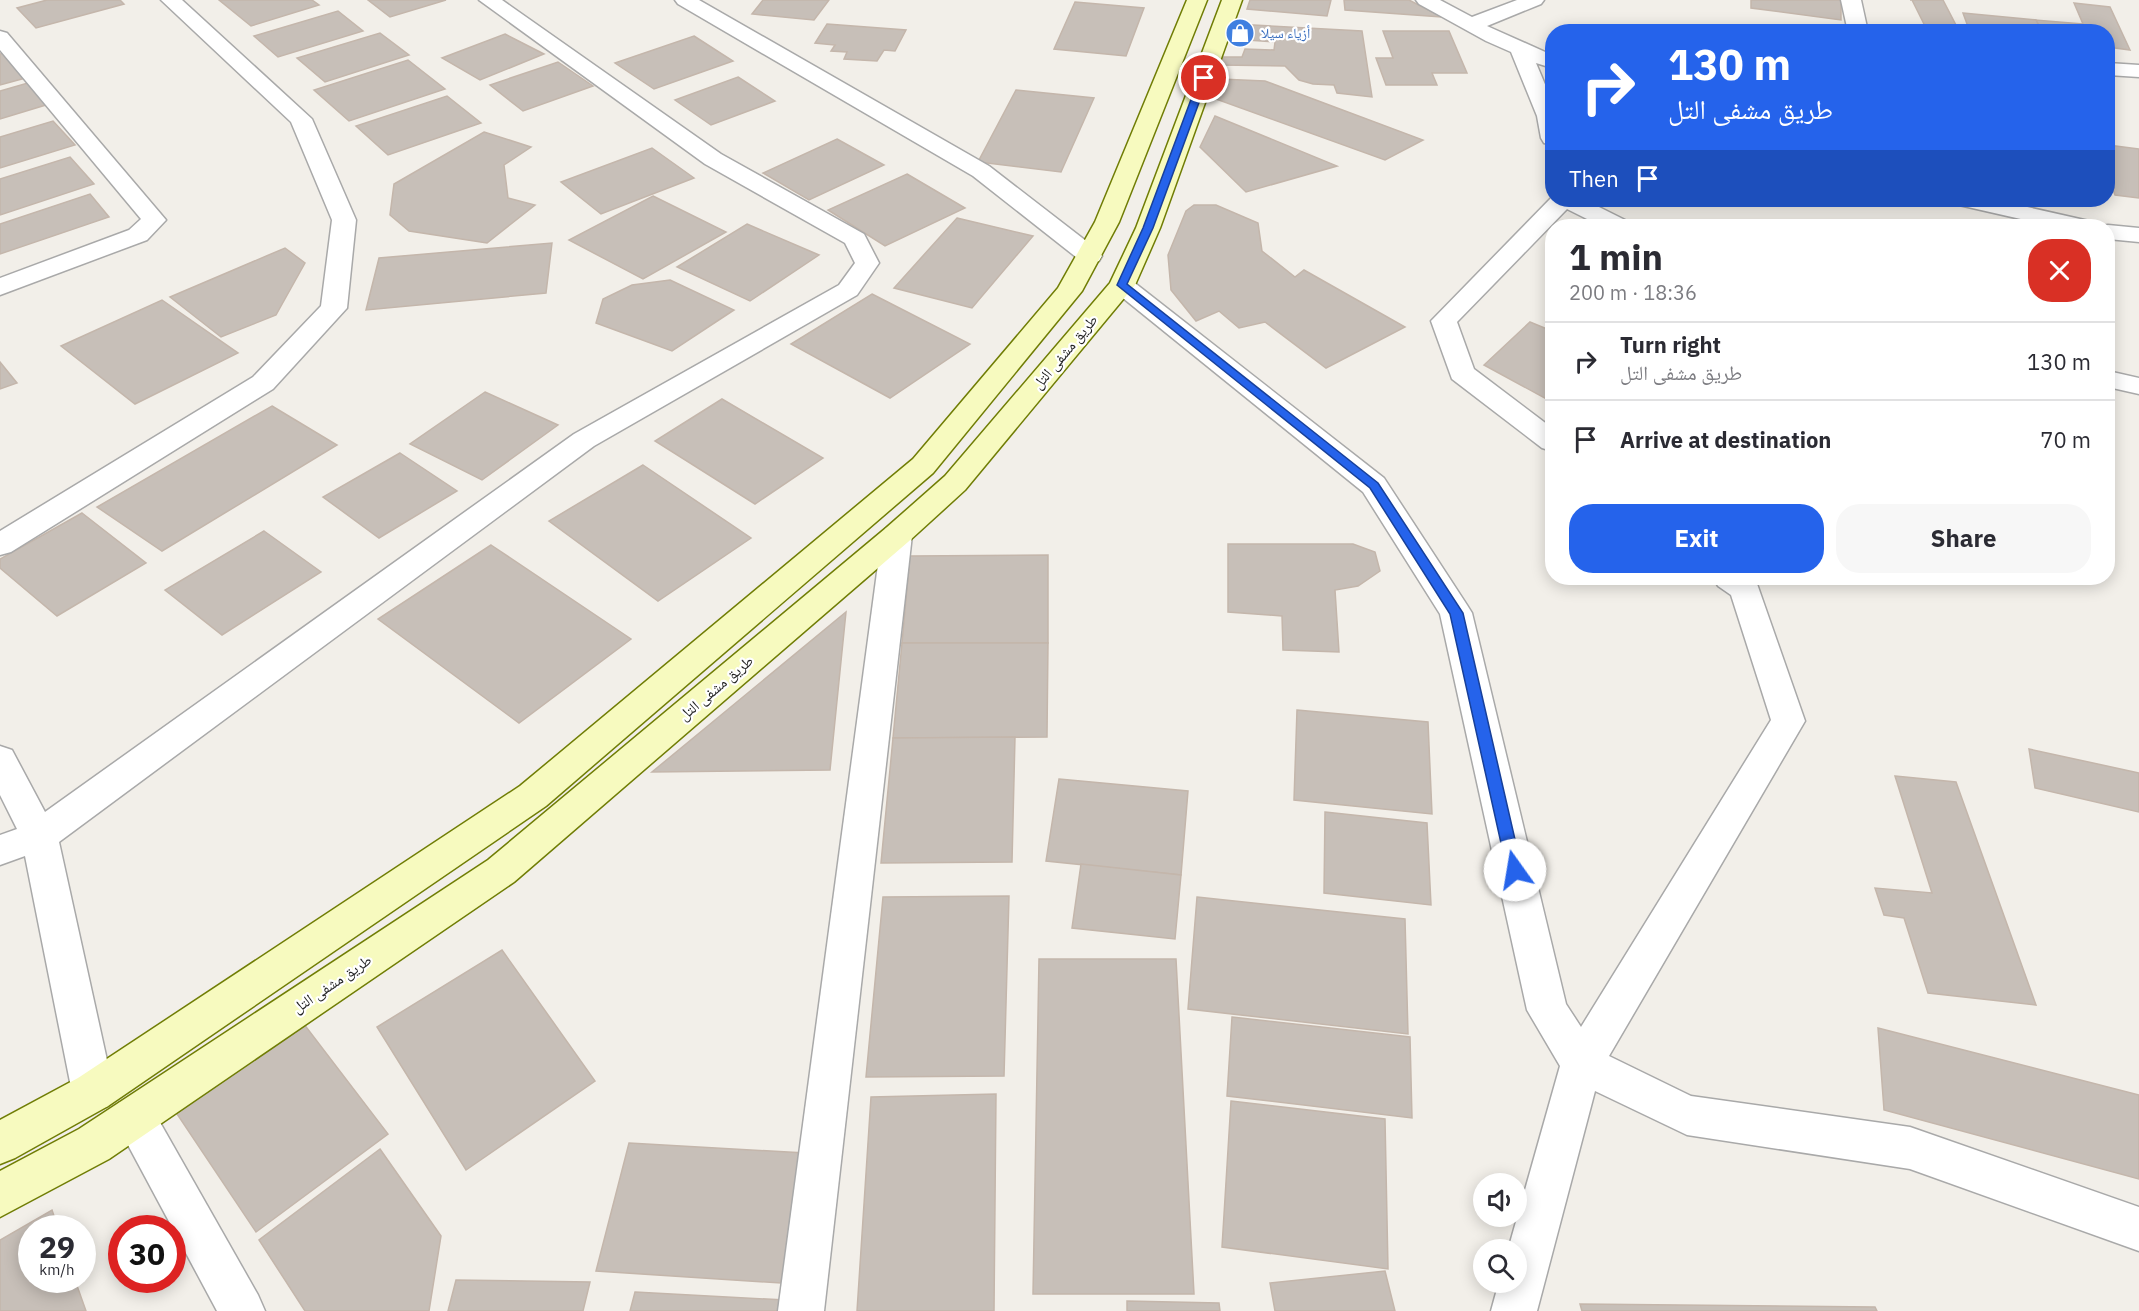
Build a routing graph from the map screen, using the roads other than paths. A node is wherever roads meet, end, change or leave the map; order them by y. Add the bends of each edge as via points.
1 (171, 0) edge
2 (489, 0) edge
3 (685, 0) edge
4 (1197, 0) edge
5 (1232, 0) edge
6 (1426, 0) edge
7 (1534, 0) edge
8 (1851, 0) edge
9 (1856, 24) edge
10 (1471, 25) junction
11 (0, 37) edge
12 (1519, 47) junction
13 (1545, 59) edge
14 (2115, 69) edge
15 (2139, 71) edge
16 (1545, 109) edge
17 (1556, 207) edge
18 (1582, 207) edge
19 (1997, 207) edge
20 (1605, 219) edge
21 (2050, 219) edge
22 (2115, 233) edge
23 (2139, 235) edge
24 (1090, 256) junction
25 (1122, 285) junction
26 (0, 287) edge
27 (2115, 381) edge
28 (2139, 386) edge
29 (1545, 437) edge
30 (897, 535) junction
31 (0, 545) edge
32 (1740, 585) edge
33 (0, 760) edge
34 (39, 836) junction
35 (0, 850) edge
36 (1582, 1063) junction
37 (93, 1092) junction
38 (134, 1117) junction
39 (0, 1143) edge
40 (0, 1195) edge
41 (2139, 1229) edge
42 (242, 1311) edge
43 (801, 1311) edge
44 (1514, 1311) edge

1 - 31 street via 301,119 344,220 334,308 263,383
2 - 34 street via 713,159 855,239 867,263 848,290 584,440
3 - 24 street via 981,171
4 - 24 street
5 - 25 street, طريق مشفى التل via 1148,228
6 - 10 street
7 - 10 street
8 - 9 street
10 - 12 street
11 - 26 street via 154,220 138,235
12 - 13 street
12 - 16 street
14 - 15 street
17 - 29 street via 1444,321 1462,373
18 - 20 street
19 - 21 street
22 - 23 street
24 - 37 street via 1069,291 923,466 542,789
25 - 30 street, طريق مشفى التل via 955,483
25 - 36 street via 1374,485 1456,613 1547,1010
27 - 28 street
30 - 38 street, طريق مشفى التل via 501,871
30 - 43 street
32 - 36 street via 1745,589 1788,721
33 - 34 street
34 - 35 street
34 - 37 street
36 - 41 street via 1687,1115 1910,1148
36 - 44 street
37 - 39 street
38 - 40 street, طريق مشفى التل via 94,1144
38 - 42 street

